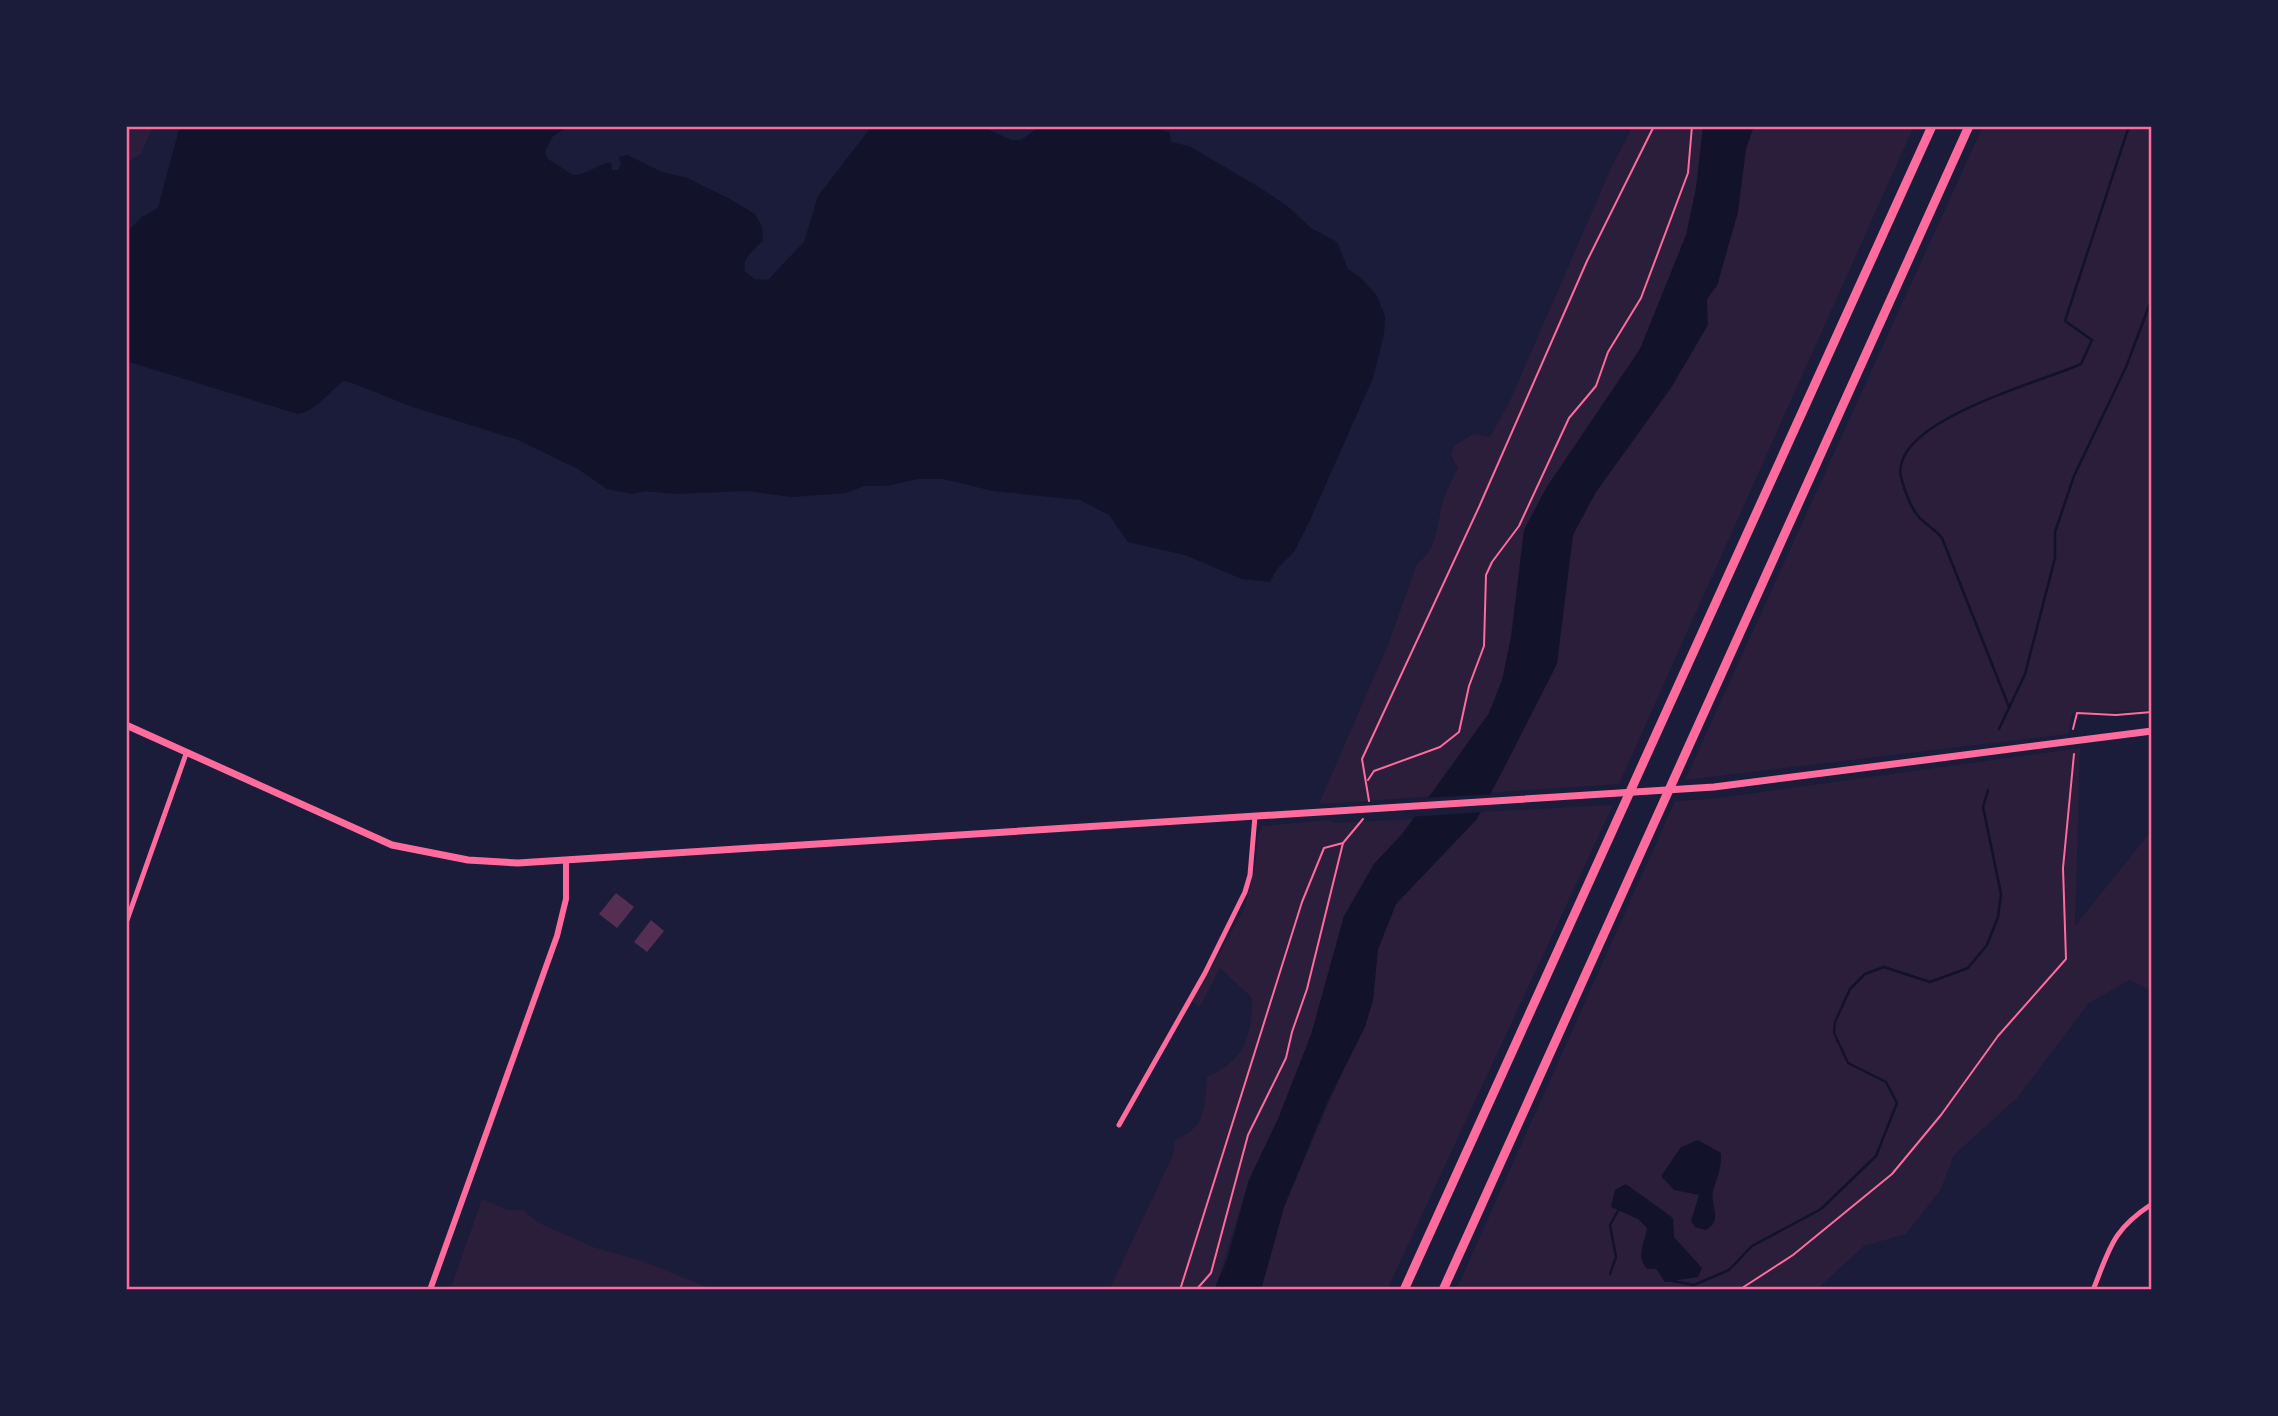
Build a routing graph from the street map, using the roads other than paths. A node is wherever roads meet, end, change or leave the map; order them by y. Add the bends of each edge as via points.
1 (1932, 126) edge
2 (1969, 126) edge
3 (126, 725) edge
4 (2152, 731) edge
5 (186, 754) junction
6 (1255, 816) junction
7 (566, 861) junction
8 (126, 923) edge
9 (1119, 1125) dead end
10 (2152, 1204) edge
11 (430, 1290) edge
12 (1404, 1290) edge
13 (1443, 1290) edge
14 (2093, 1290) edge

1 - 12 highway
2 - 13 highway
3 - 5 main road
4 - 6 main road via 1714,786
5 - 7 main road via 392,845 468,860
5 - 8 street
6 - 7 main road
6 - 9 street via 1250,875 1240,904
7 - 11 street via 566,899 557,936
10 - 14 street via 2114,1236

